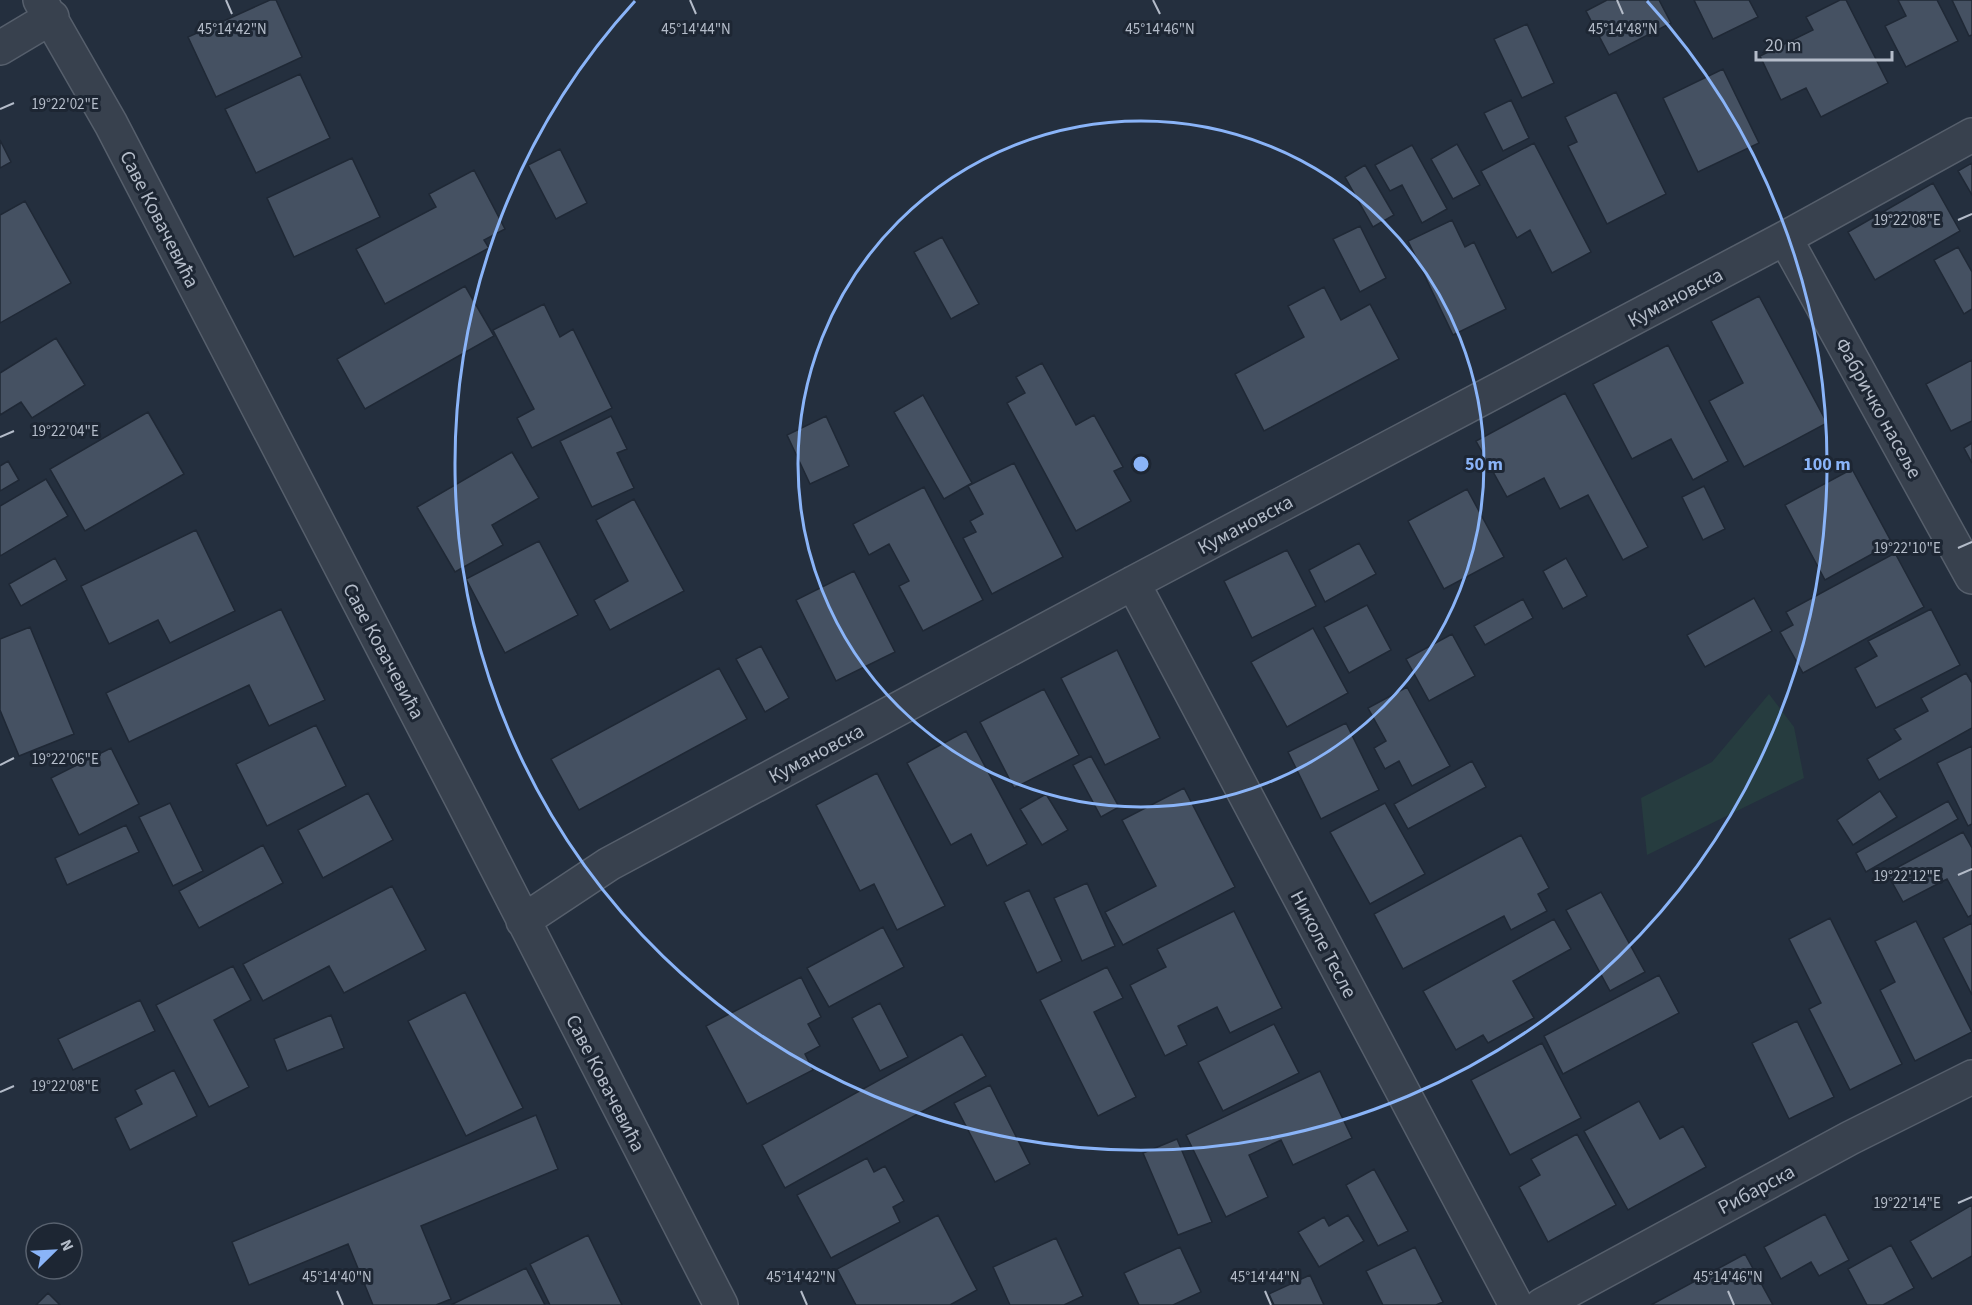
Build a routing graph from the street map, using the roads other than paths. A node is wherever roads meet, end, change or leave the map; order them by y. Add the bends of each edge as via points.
1 (46, 9) edge
2 (0, 48) edge
3 (1972, 135) edge
4 (1785, 238) junction
5 (1972, 577) edge
6 (1133, 583) junction
7 (523, 921) junction
8 (1972, 1077) edge
9 (721, 1305) edge
10 (1516, 1305) edge
11 (1542, 1305) edge

1 - 2 street
1 - 7 street, Саве Ковачевића via 111,124
3 - 4 street, Кумановска
4 - 5 street, Фабричко насеље
4 - 6 street, Кумановска
6 - 7 street, Кумановска via 609,864
6 - 10 street, Николе Тесле
7 - 9 street, Саве Ковачевића
8 - 11 street, Рибарска via 1850,1138

